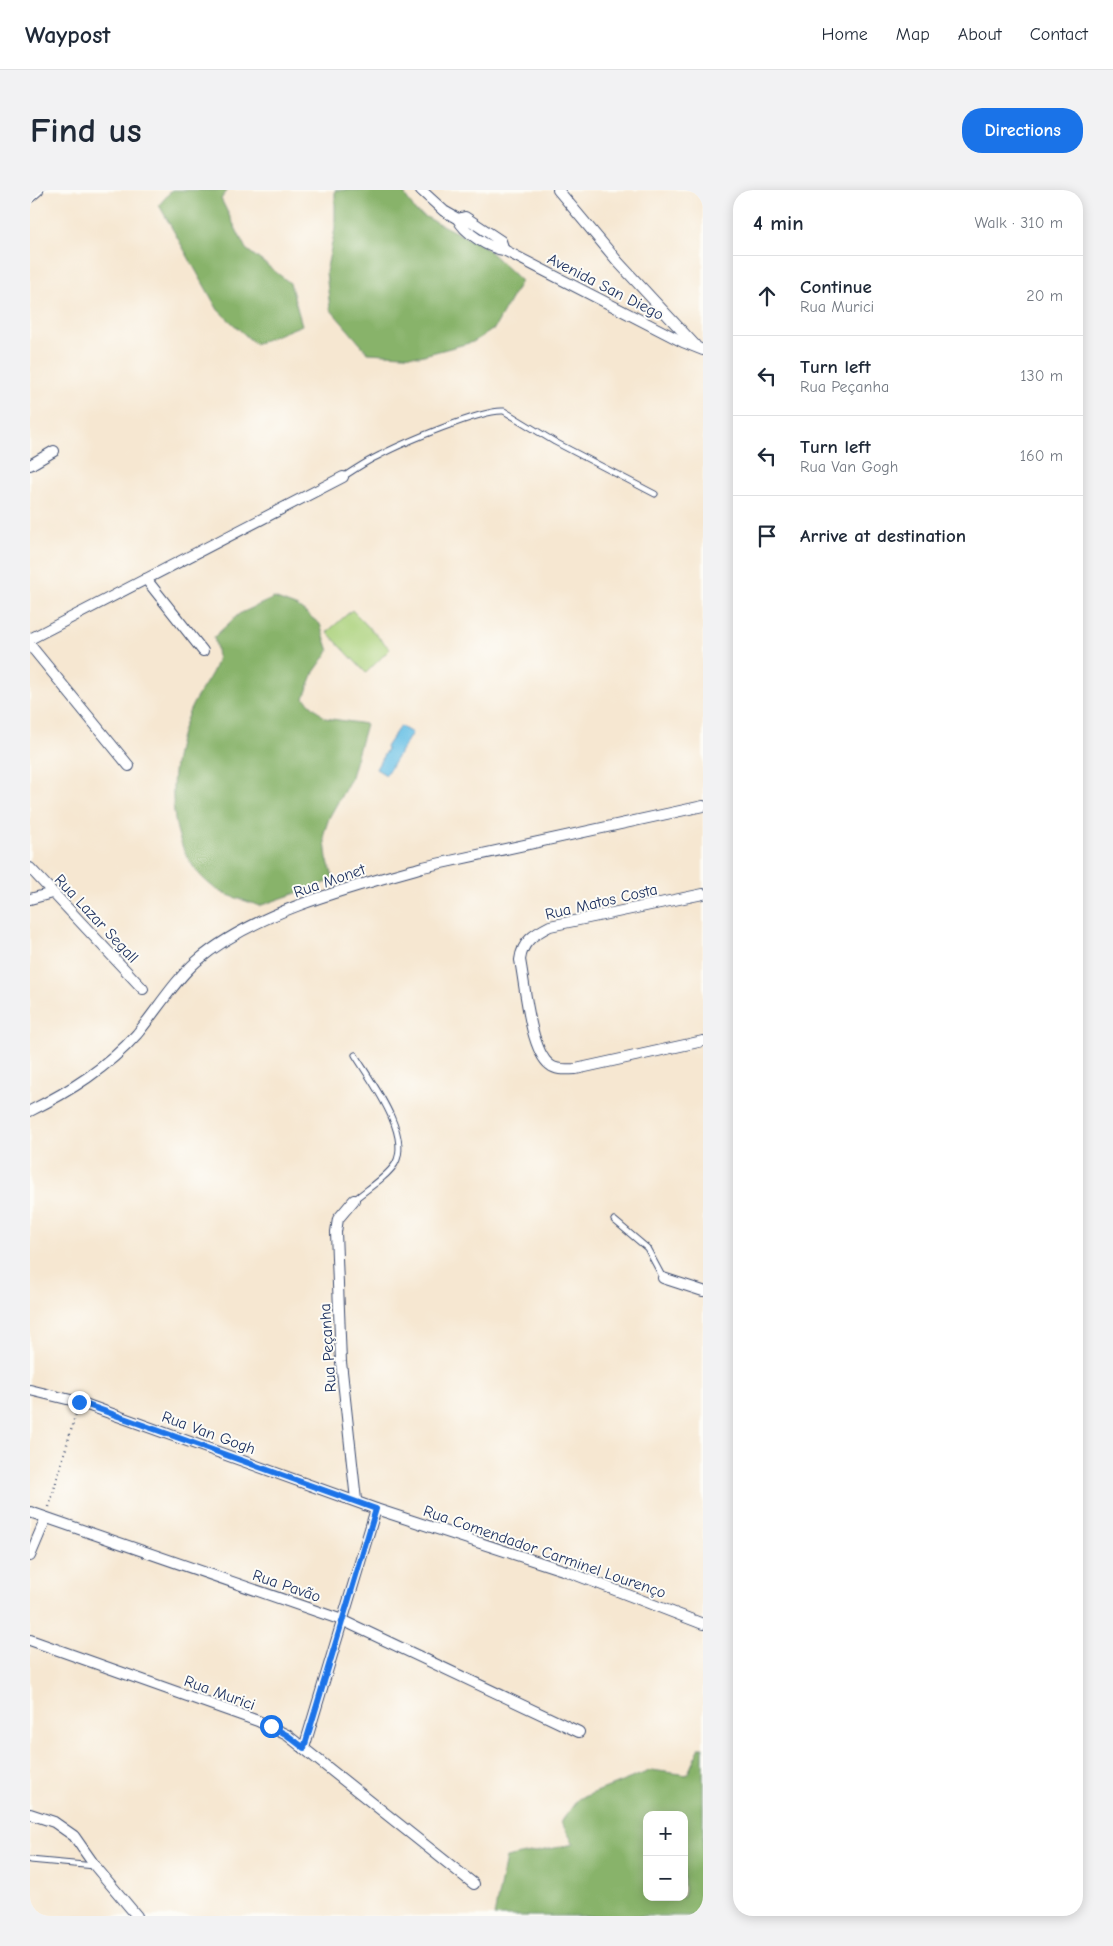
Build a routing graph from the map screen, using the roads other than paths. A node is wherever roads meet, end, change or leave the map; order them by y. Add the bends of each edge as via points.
1 (38, 190) edge
2 (421, 190) edge
3 (558, 190) edge
4 (30, 197) edge
5 (699, 348) edge
6 (54, 451) dead end
7 (30, 465) edge
8 (343, 477) joint
9 (655, 494) dead end
10 (146, 579) junction
11 (30, 639) edge
12 (30, 645) edge
13 (203, 651) dead end
14 (129, 766) dead end
15 (703, 806) edge
16 (30, 870) edge
17 (52, 893) junction
18 (703, 894) edge
19 (30, 899) edge
20 (143, 989) dead end
21 (703, 1041) edge
22 (355, 1055) dead end
23 (30, 1111) edge
24 (354, 1200) joint
25 (614, 1220) dead end
26 (663, 1278) joint
27 (703, 1291) edge
28 (30, 1390) edge
29 (356, 1500) junction
30 (376, 1509) junction
31 (30, 1512) edge
32 (46, 1518) junction
33 (30, 1556) edge
34 (342, 1620) junction
35 (703, 1624) edge
36 (30, 1640) edge
37 (579, 1732) dead end
38 (304, 1748) junction
39 (30, 1814) edge
40 (30, 1860) edge
41 (95, 1866) junction
42 (474, 1884) dead end
43 (137, 1916) edge

1 - 4 street
2 - 5 street, Avenida San Diego via 444,211 458,218 464,217 501,241 504,250
3 - 5 street via 619,263
6 - 7 street
8 - 9 lane via 379,455 496,410 504,411
8 - 10 street
10 - 11 street
10 - 13 street
12 - 14 street
15 - 23 street, Rua Monet via 423,867 368,882 273,916 217,945 195,963 118,1054 63,1094
16 - 17 street, Rua Lazar Segall
17 - 19 street
17 - 20 street, Rua Lazar Segall
18 - 21 street, Rua Matos Costa via 550,926 528,939 521,949 520,960 541,1054 550,1065 561,1070
22 - 24 lane via 394,1120 398,1145 396,1163
24 - 29 street, Rua Peçanha via 338,1219 336,1232 341,1362
25 - 26 lane via 647,1248
26 - 27 street
28 - 29 street, Rua Van Gogh via 79,1402
29 - 30 street, Rua Van Gogh
30 - 34 street
30 - 35 street, Rua Comendador Carminel Lourenço via 566,1571
31 - 32 street, Rua Pavão
32 - 33 street
32 - 34 street, Rua Pavão
34 - 37 street, Rua Pavão
34 - 38 street
36 - 38 street, Rua Murici via 258,1721 287,1735
38 - 42 street, Rua Murici
39 - 41 street via 67,1830
40 - 41 lane
41 - 43 street

